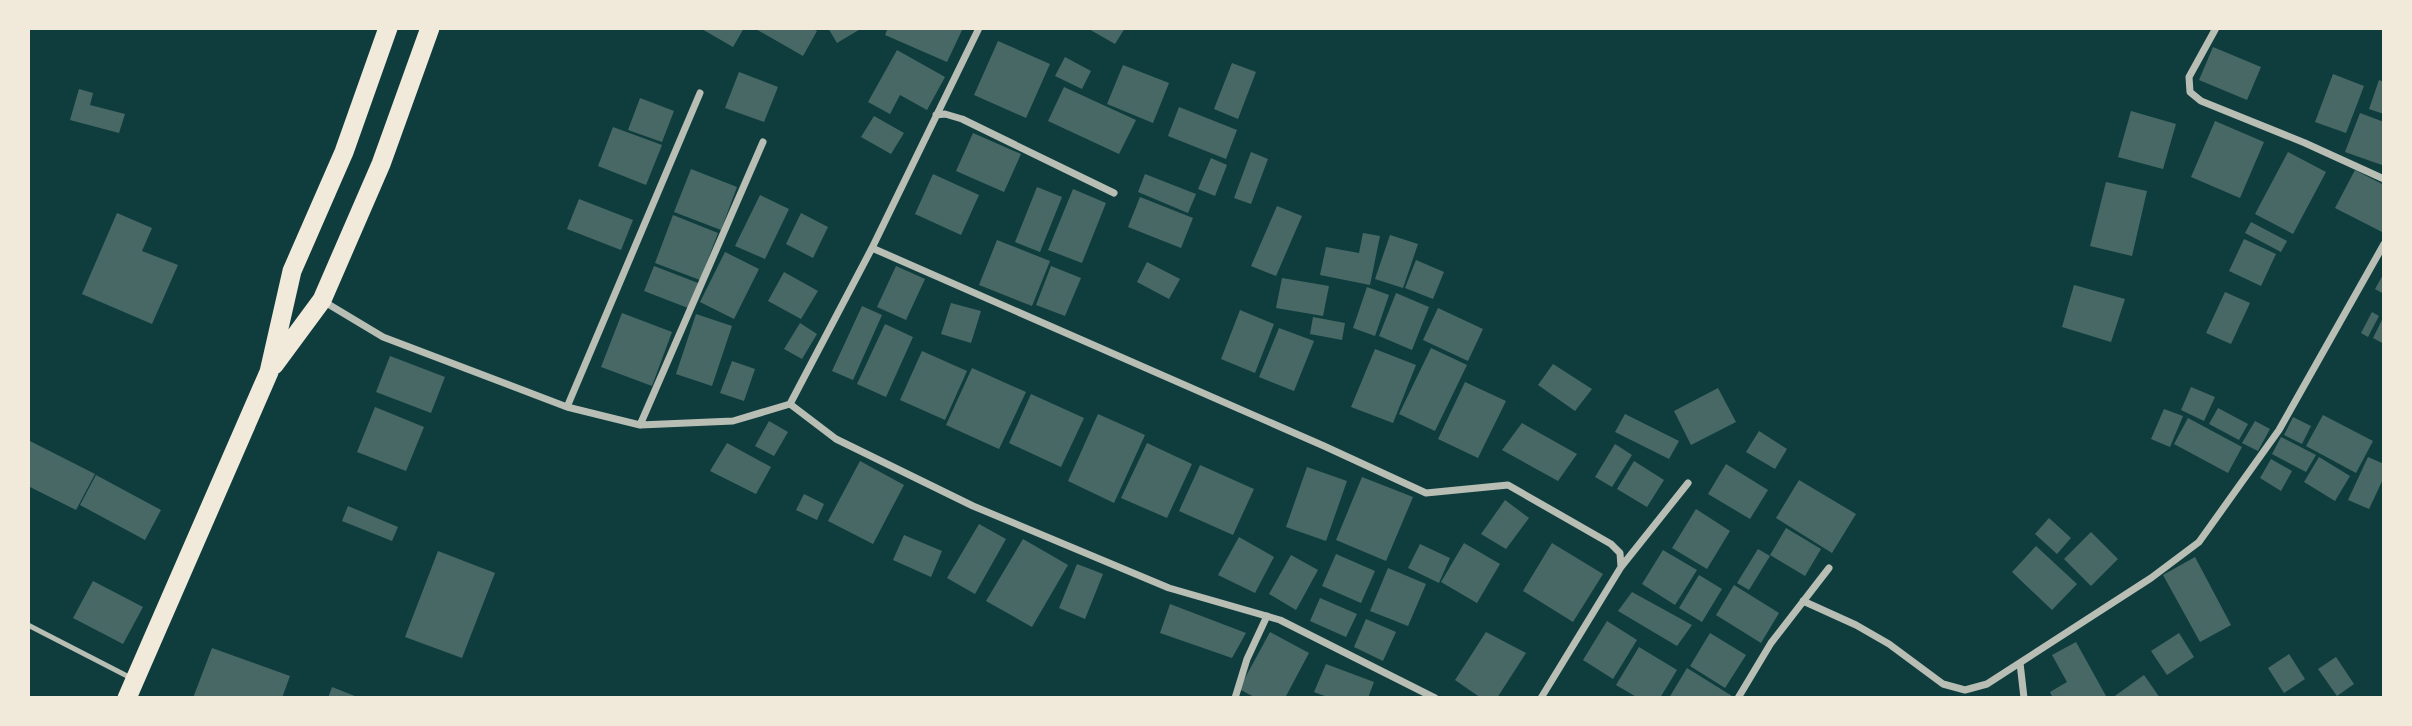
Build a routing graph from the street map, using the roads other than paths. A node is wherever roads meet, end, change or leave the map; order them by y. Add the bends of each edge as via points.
1 (388, 28) edge
2 (430, 28) edge
3 (979, 28) edge
4 (2216, 28) edge
5 (700, 93) dead end
6 (936, 115) junction
7 (763, 142) dead end
8 (2384, 178) edge
9 (1114, 193) dead end
10 (2384, 244) edge
11 (872, 247) junction
12 (322, 300) junction
13 (269, 372) junction
14 (790, 404) junction
15 (567, 407) junction
16 (640, 425) junction
17 (1688, 483) dead end
18 (1621, 567) junction
19 (1829, 568) dead end
20 (1803, 601) junction
21 (1268, 616) junction
22 (28, 625) edge
23 (2020, 663) junction
24 (134, 679) junction
25 (1421, 695) edge
26 (127, 698) edge
27 (1235, 698) edge
28 (1435, 698) edge
29 (1541, 698) edge
30 (1738, 698) edge
31 (2024, 698) edge

1 - 13 highway via 344,152 292,271
2 - 12 highway via 381,164
3 - 6 street
4 - 8 street via 2189,77 2190,92 2201,101
5 - 15 street
6 - 9 street via 962,119
6 - 11 street
7 - 16 street
10 - 23 street via 2279,430 2199,542
11 - 14 street
11 - 18 street via 1426,493 1508,485 1611,544 1620,553
12 - 13 highway
12 - 15 street via 383,337
13 - 24 highway
14 - 16 street via 733,421
14 - 21 street via 836,439 973,506 1170,588
15 - 16 street
17 - 18 street
18 - 29 street
19 - 20 street
20 - 23 street via 1878,638 1943,684 1965,690 1987,684
20 - 30 street
21 - 25 street
21 - 27 street
22 - 24 lane
23 - 31 street
24 - 26 highway
25 - 28 street

